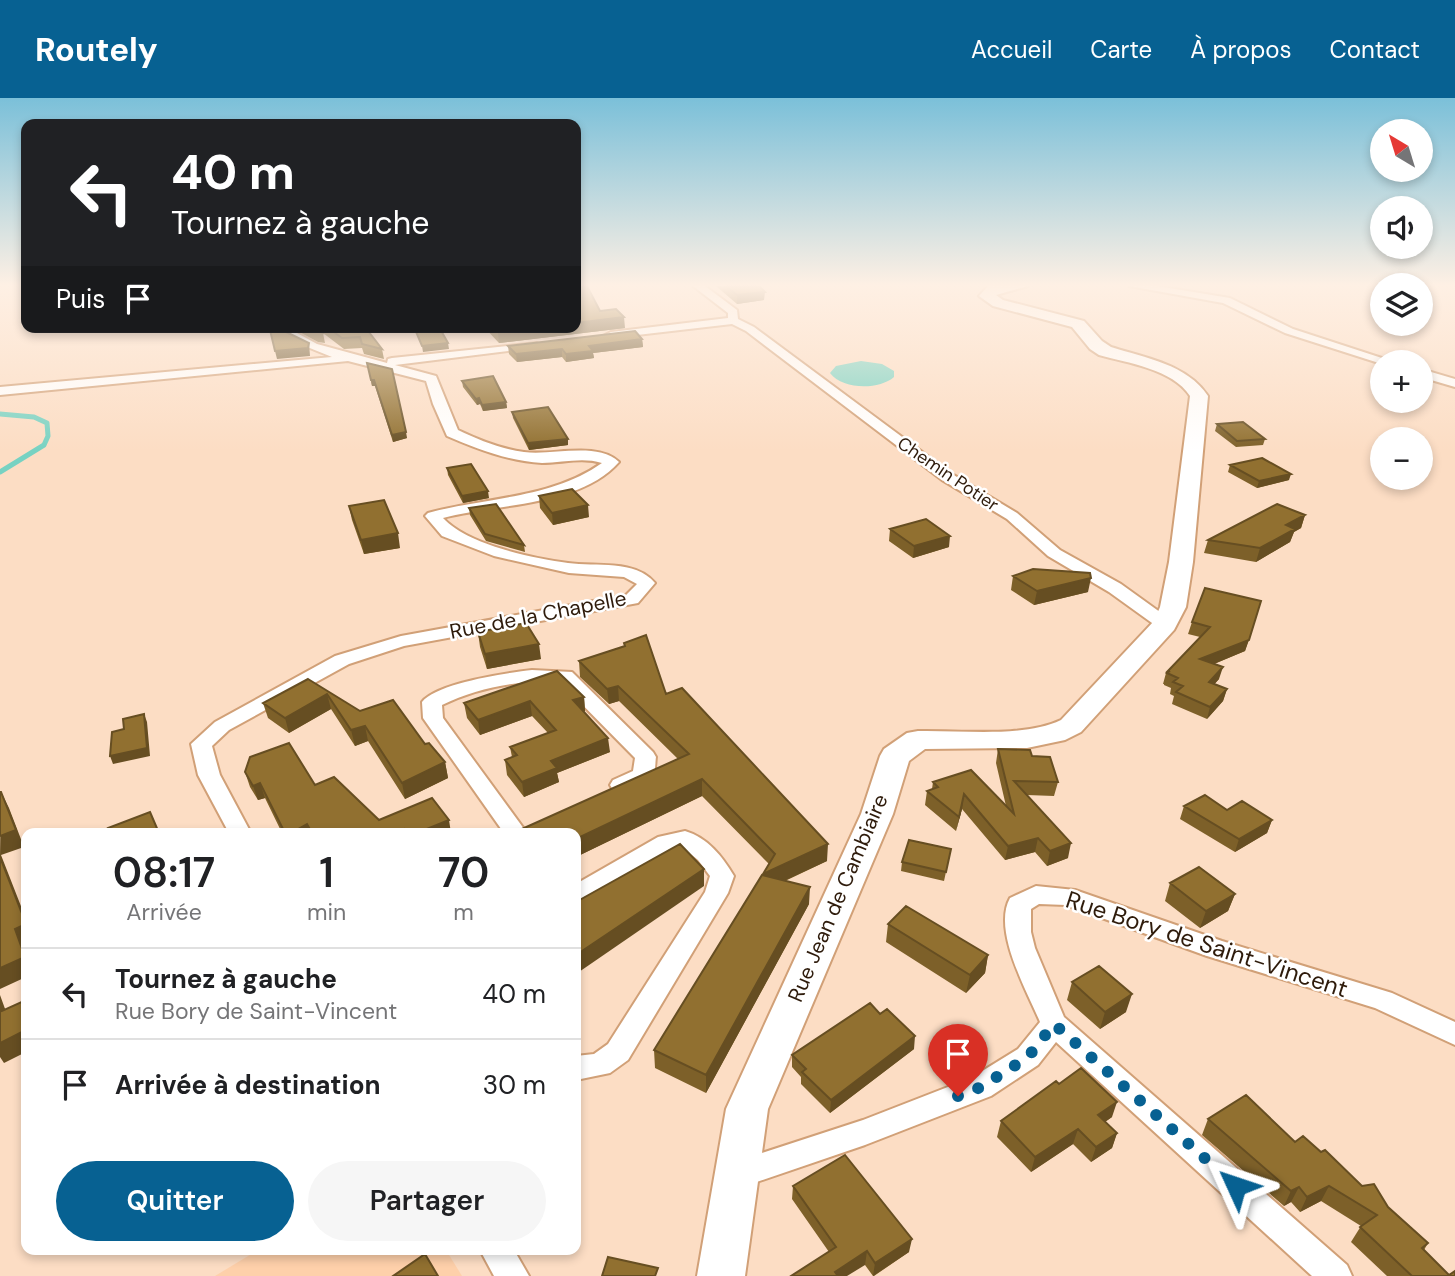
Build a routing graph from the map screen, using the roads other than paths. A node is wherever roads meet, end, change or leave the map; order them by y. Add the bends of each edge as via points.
1 (306, 341) edge
2 (766, 341) edge
3 (1093, 341) edge
4 (1321, 341) edge
5 (547, 342) edge
6 (1370, 356) edge
7 (356, 358) junction
8 (380, 363) junction
9 (1433, 377) edge
10 (1455, 383) edge
11 (0, 391) edge
12 (1165, 624) junction
13 (605, 793) edge
14 (237, 828) edge
15 (518, 828) edge
16 (581, 892) edge
17 (1054, 1024) junction
18 (1455, 1034) edge
19 (581, 1067) edge
20 (735, 1176) junction
21 (499, 1255) edge
22 (513, 1276) edge
23 (721, 1276) edge
24 (1336, 1276) edge

1 - 7 street, Rue de la Chapelle
2 - 12 street, Chemin Potier via 947,477 1012,516 1054,553
3 - 12 main road, Rue Jean de Cambiaire via 1105,351 1181,377 1199,396 1181,562
4 - 6 street
5 - 8 street
7 - 8 street, Rue de la Chapelle
7 - 11 street
8 - 14 street, Rue de la Chapelle via 432,379 453,433 497,453 540,458 597,455 612,463 563,491 460,507 433,516 448,533 500,553 569,568 628,572 648,583 632,599 401,641 342,660 222,726 201,744 209,775
9 - 10 street
12 - 20 main road, Rue Jean de Cambiaire via 1071,726 1055,734 1027,739 918,740 895,756 877,814 747,1109
13 - 15 street via 643,775 646,757 565,676 538,674 453,691 432,702 433,718
16 - 19 street via 666,843 685,839 713,860 722,876 618,1052 600,1065
17 - 18 street, Rue Bory de Saint-Vincent via 1019,936 1016,917 1019,904 1036,895 1067,895 1383,1000
17 - 20 street via 1028,1057 981,1087
17 - 24 street
20 - 23 main road, Rue Jean de Cambiaire
21 - 22 street

